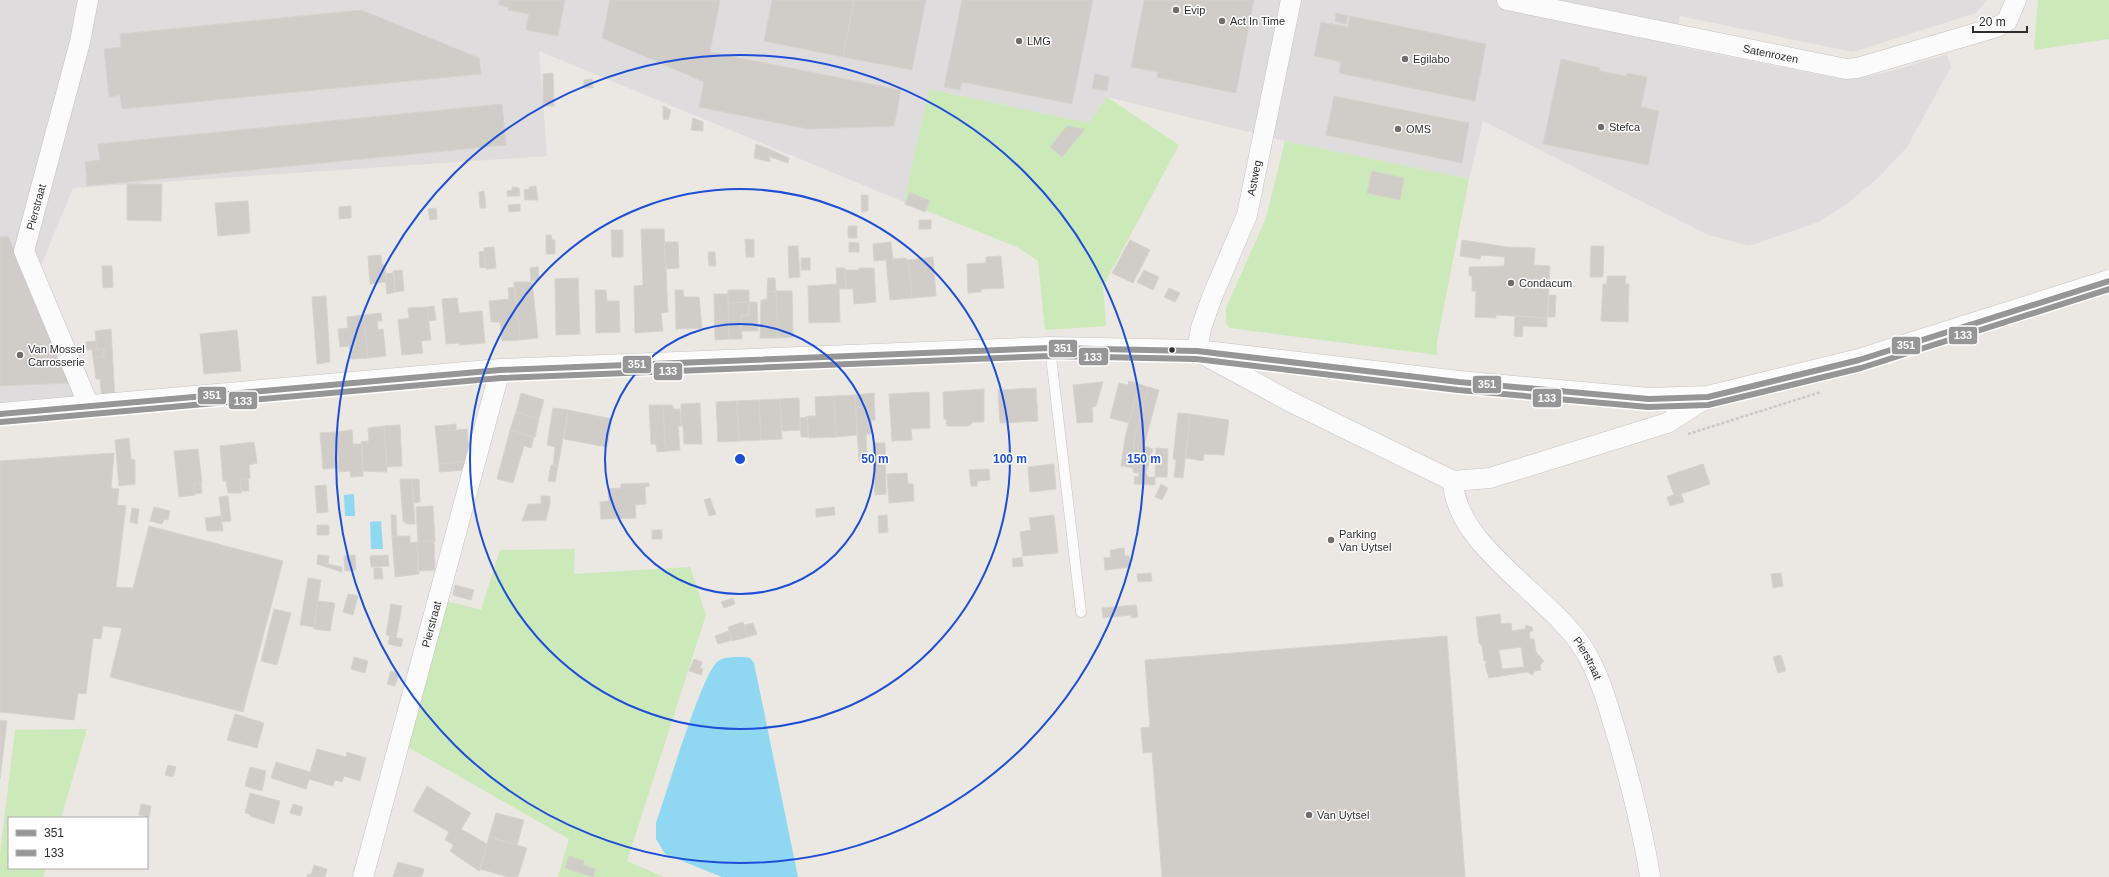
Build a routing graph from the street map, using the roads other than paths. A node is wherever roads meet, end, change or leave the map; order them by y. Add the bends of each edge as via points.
1 (88, 0) edge
2 (1291, 0) edge
3 (1507, 0) edge
4 (2016, 0) edge
5 (2109, 281) edge
6 (1050, 348) junction
7 (1197, 351) junction
8 (500, 370) junction
9 (1708, 397) junction
10 (88, 406) junction
11 (0, 414) edge
12 (1453, 481) junction
13 (1081, 612) dead end
14 (363, 877) edge
15 (1650, 877) edge

1 - 10 street, Pierstraat via 80,42 24,251
2 - 7 street, Astweg via 1247,215 1212,297 1201,328
3 - 4 street, Satenrozen via 1846,69 1997,27 2007,20
5 - 9 street via 1859,360
6 - 7 street
6 - 8 street
6 - 13 lane
7 - 9 street via 1460,382 1649,399
7 - 12 street via 1291,402
8 - 10 street
8 - 14 street, Pierstraat
9 - 12 street via 1667,423 1490,478
10 - 11 street
12 - 15 street, Pierstraat via 1456,503 1462,516 1506,569 1575,635 1592,664 1609,710 1633,792

